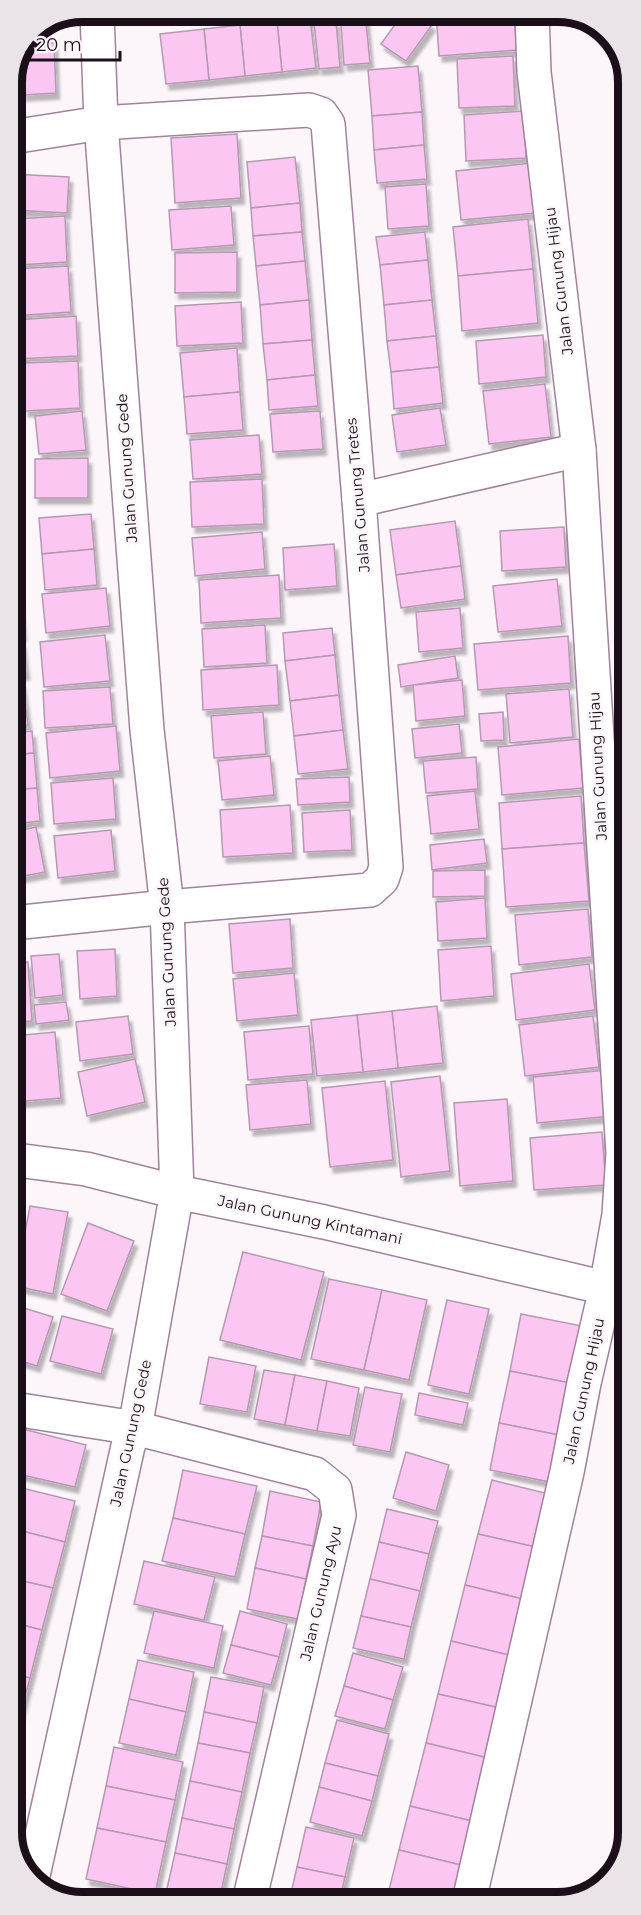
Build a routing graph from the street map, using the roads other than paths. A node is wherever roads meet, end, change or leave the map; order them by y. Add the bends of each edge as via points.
1 (97, 22) edge
2 (532, 23) edge
3 (101, 123) junction
4 (22, 135) edge
5 (579, 450) junction
6 (359, 500) junction
7 (167, 907) junction
8 (22, 922) edge
9 (618, 1074) edge
10 (22, 1161) edge
11 (177, 1192) junction
12 (618, 1221) edge
13 (606, 1288) junction
14 (22, 1410) edge
15 (135, 1428) junction
16 (35, 1868) edge
17 (251, 1892) edge
18 (471, 1892) edge

1 - 3 street, Jalan Gunung Gede
2 - 5 street, Jalan Gunung Hijau
3 - 4 street
3 - 6 street, Jalan Gunung Tretes via 309,110 323,116 328,124
3 - 7 street, Jalan Gunung Gede via 147,730
5 - 6 street
5 - 9 street, Jalan Gunung Hijau
6 - 7 street, Jalan Gunung Tretes via 386,867 382,879 370,890
7 - 8 street, Jalan Gunung Tretes
7 - 11 street, Jalan Gunung Gede
10 - 11 street, Jalan Gunung Kintamani via 86,1169
11 - 13 street, Jalan Gunung Kintamani
11 - 15 street, Jalan Gunung Gede
12 - 13 street, Jalan Gunung Hijau
13 - 18 street, Jalan Gunung Hijau
14 - 15 street, Jalan Gunung Ayu
15 - 16 street, Jalan Gunung Gede
15 - 17 street, Jalan Gunung Ayu via 315,1474 335,1490 339,1515

